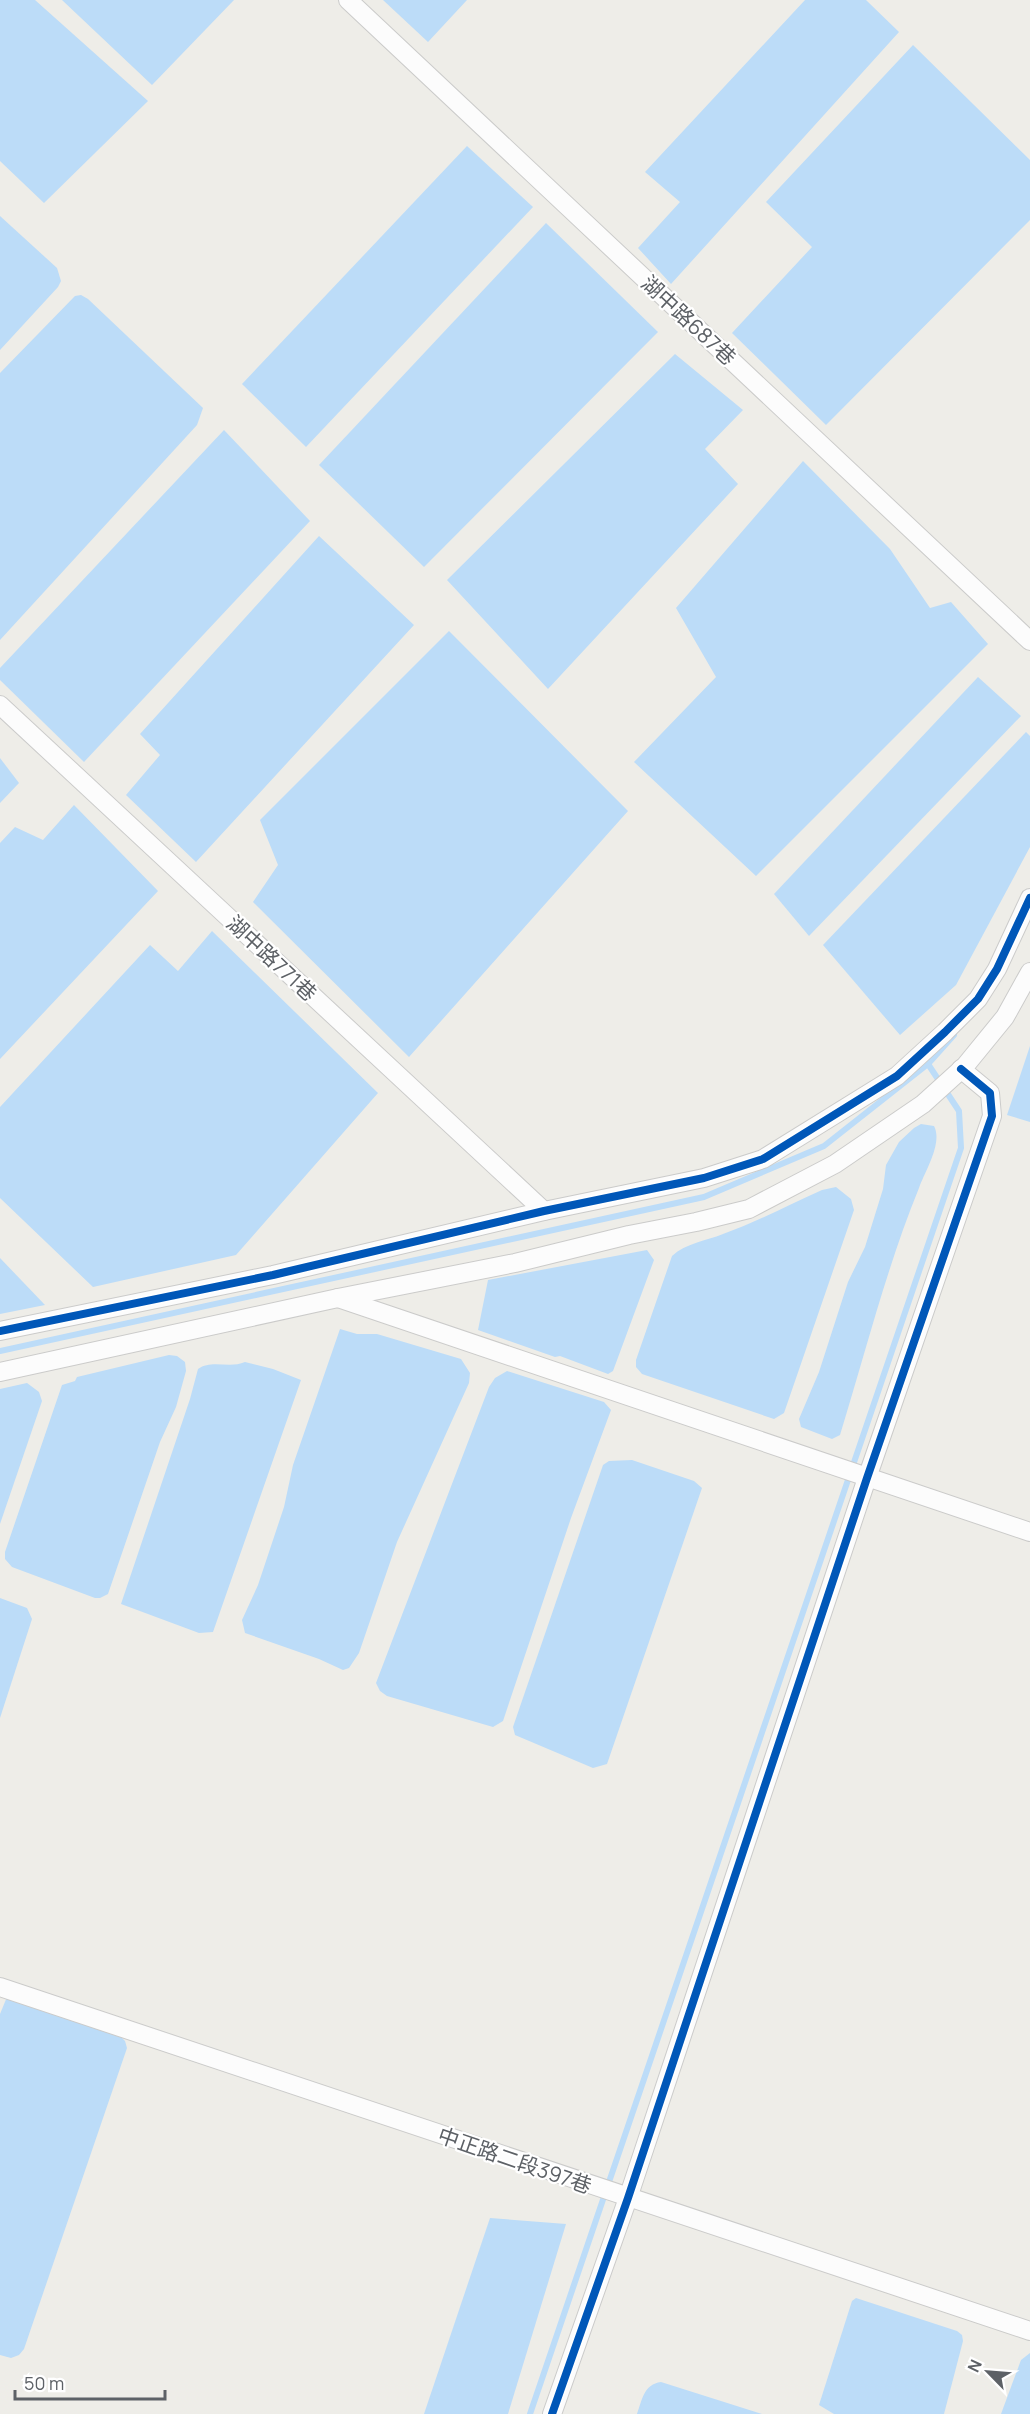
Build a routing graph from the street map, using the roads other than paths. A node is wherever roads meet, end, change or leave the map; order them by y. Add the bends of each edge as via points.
1 (348, 0) edge
2 (1030, 641) edge
3 (0, 705) edge
4 (1030, 898) edge
5 (1030, 972) edge
6 (961, 1069) junction
7 (544, 1211) junction
8 (338, 1298) junction
9 (0, 1331) edge
10 (0, 1372) edge
11 (867, 1478) junction
12 (1030, 1532) edge
13 (0, 1987) edge
14 (628, 2198) junction
15 (1030, 2331) edge
16 (552, 2414) edge

1 - 2 street, 湖中路687巷
3 - 7 street, 湖中路771巷
4 - 7 street via 998,969 978,999 897,1076 762,1159 704,1178
5 - 6 street via 1005,1017
6 - 8 street via 923,1104 835,1164 749,1209 515,1263
6 - 11 street via 990,1093 992,1116
7 - 9 street via 273,1275
8 - 10 street
8 - 11 street
11 - 12 street
11 - 14 street
13 - 14 street, 中正路二段397巷
14 - 15 street, 中正路二段397巷
14 - 16 street

